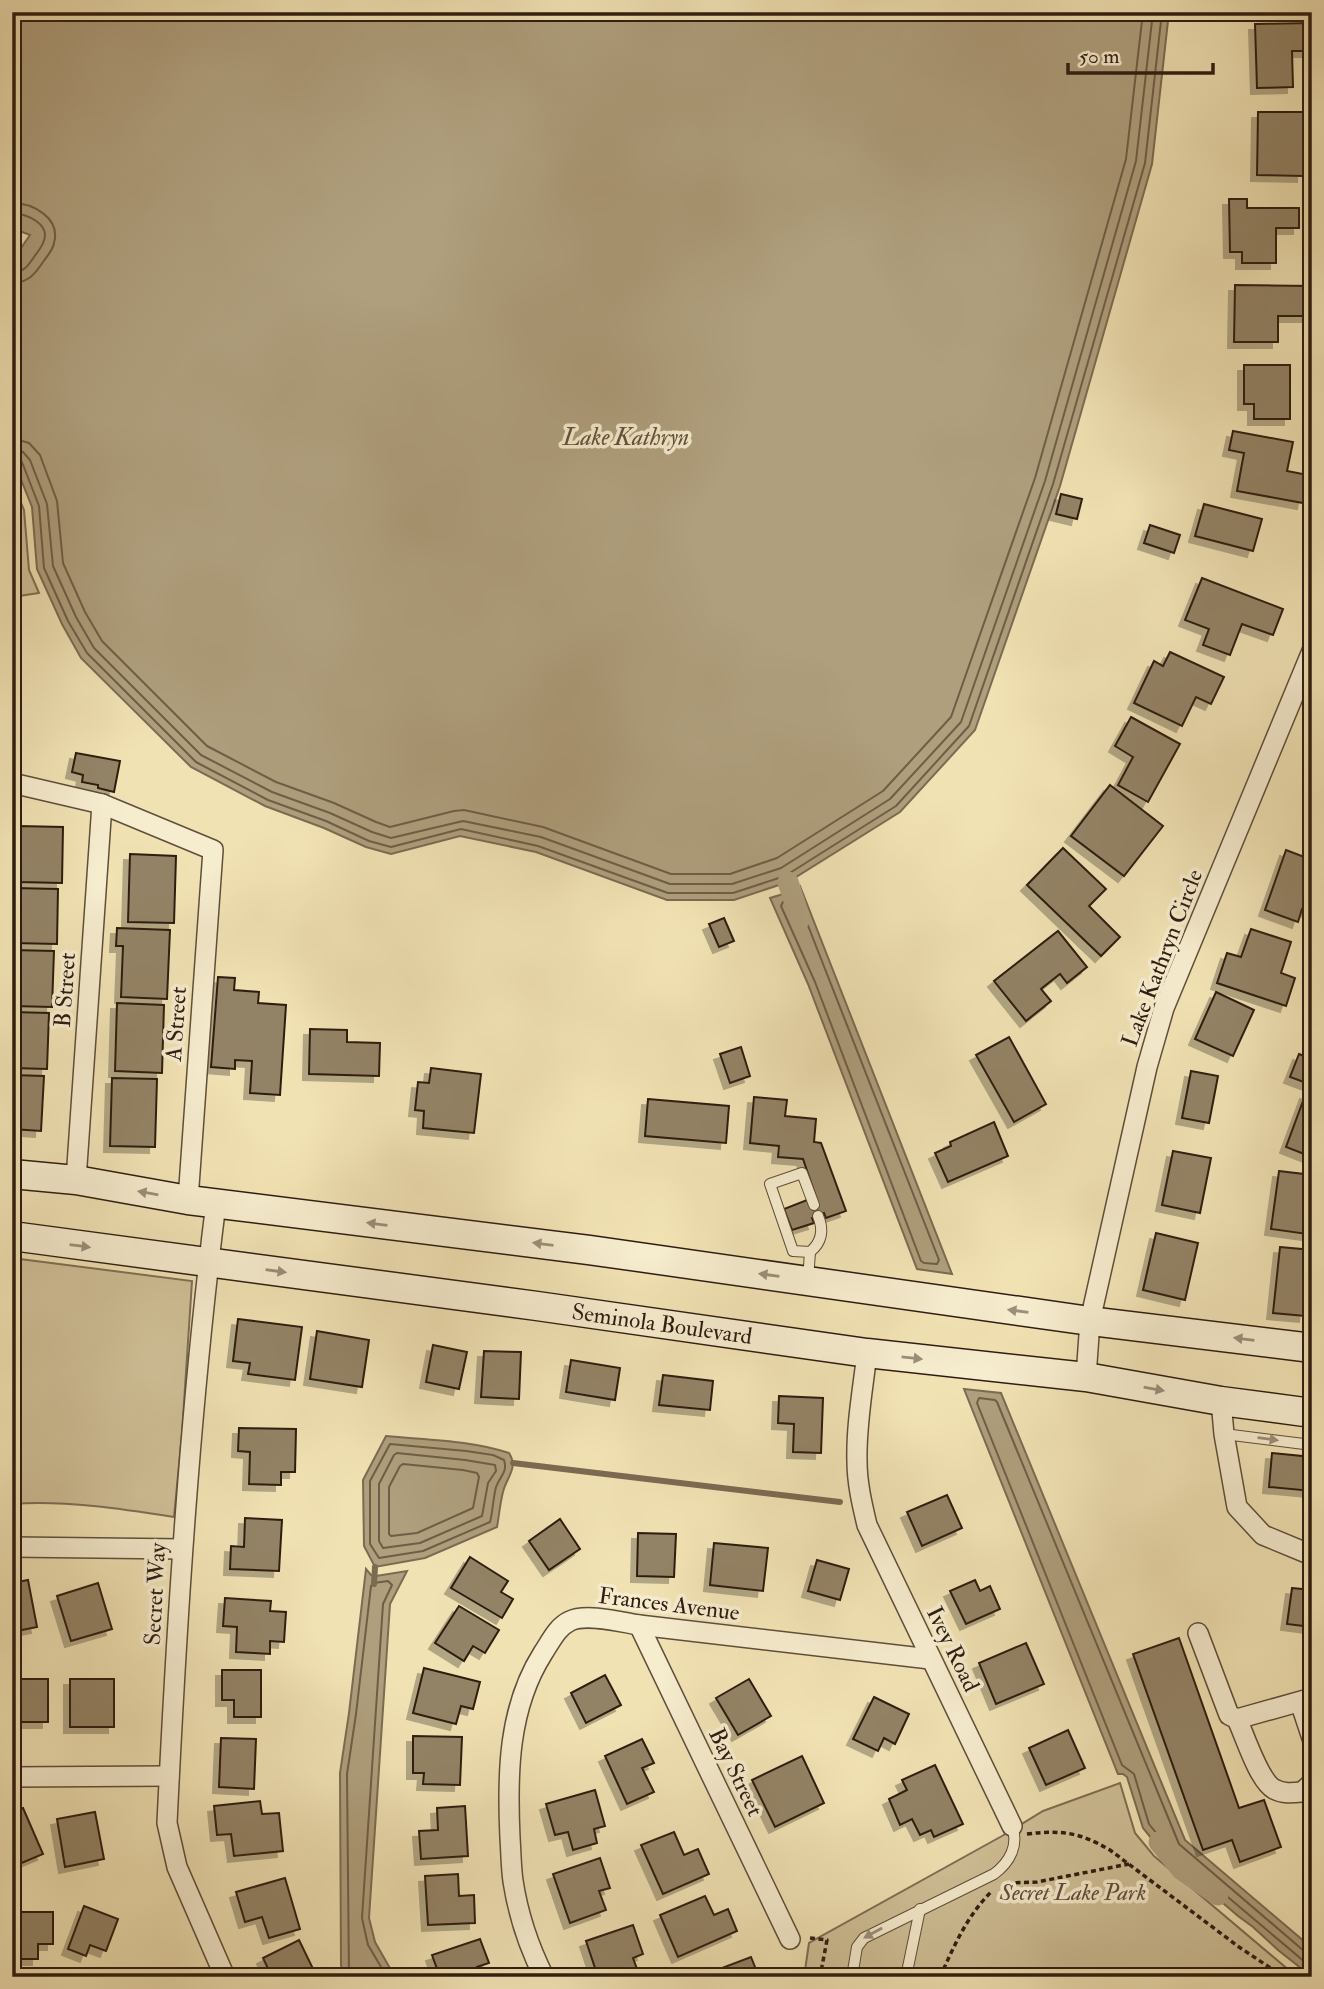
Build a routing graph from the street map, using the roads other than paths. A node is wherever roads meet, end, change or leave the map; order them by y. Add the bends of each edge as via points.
1 (1312, 651) edge
2 (12, 783) edge
3 (102, 804) junction
4 (12, 1174) edge
5 (76, 1180) junction
6 (202, 1202) junction
7 (814, 1205) dead end
8 (818, 1216) dead end
9 (12, 1237) edge
10 (810, 1252) junction
11 (208, 1262) junction
12 (808, 1280) junction
13 (1090, 1321) junction
14 (1312, 1348) edge
15 (867, 1353) junction
16 (1086, 1377) junction
17 (1221, 1401) junction
18 (1312, 1413) edge
19 (1224, 1434) junction
20 (1312, 1445) edge
21 (12, 1547) edge
22 (181, 1549) junction
23 (1312, 1551) edge
24 (639, 1625) junction
25 (1198, 1633) dead end
26 (930, 1659) junction
27 (1306, 1700) edge
28 (1237, 1719) junction
29 (1312, 1738) edge
30 (169, 1776) junction
31 (12, 1777) edge
32 (1312, 1783) edge
33 (1013, 1831) joint
34 (920, 1909) junction
35 (790, 1939) dead end
36 (225, 1977) edge
37 (544, 1977) edge
38 (852, 1977) edge
39 (906, 1977) edge

1 - 13 street, Lake Kathryn Circle via 1164,1008
2 - 3 street
3 - 5 street, B Street
3 - 6 street, A Street via 213,850
4 - 5 main road
6 -> 5 main road
6 - 11 street, Secret Way
12 -> 6 main road
7 - 10 lane via 802,1174 770,1184 793,1251
8 - 10 lane via 821,1239
9 -> 11 main road, Seminola Boulevard
10 - 12 lane
11 -> 15 main road, Seminola Boulevard
11 - 22 street, Secret Way
13 -> 12 main road
14 -> 13 main road
13 - 16 street, Lake Kathryn Circle
15 -> 16 main road, Seminola Boulevard
15 - 26 street, Ivey Road via 857,1438 859,1491 867,1525
16 -> 17 main road, Seminola Boulevard
17 - 18 main road, Seminola Boulevard
17 - 19 street
19 -> 20 lane
19 - 23 street via 1237,1507 1263,1535 1309,1554
21 - 22 street
22 - 30 street, Secret Way
24 - 26 street, Frances Avenue
24 - 35 street, Bay Street
24 - 37 street, Frances Avenue via 572,1619 558,1629 531,1671 517,1714 508,1801 513,1880 522,1920
25 - 28 street via 1229,1714
26 - 33 street, Ivey Road
27 - 28 street
27 - 29 street
28 - 32 street via 1271,1788 1302,1792
30 - 31 street
30 - 36 street, Secret Way via 167,1823 177,1867
33 - 34 lane via 1013,1851 994,1874
34 -> 38 lane via 859,1942
34 - 39 lane

